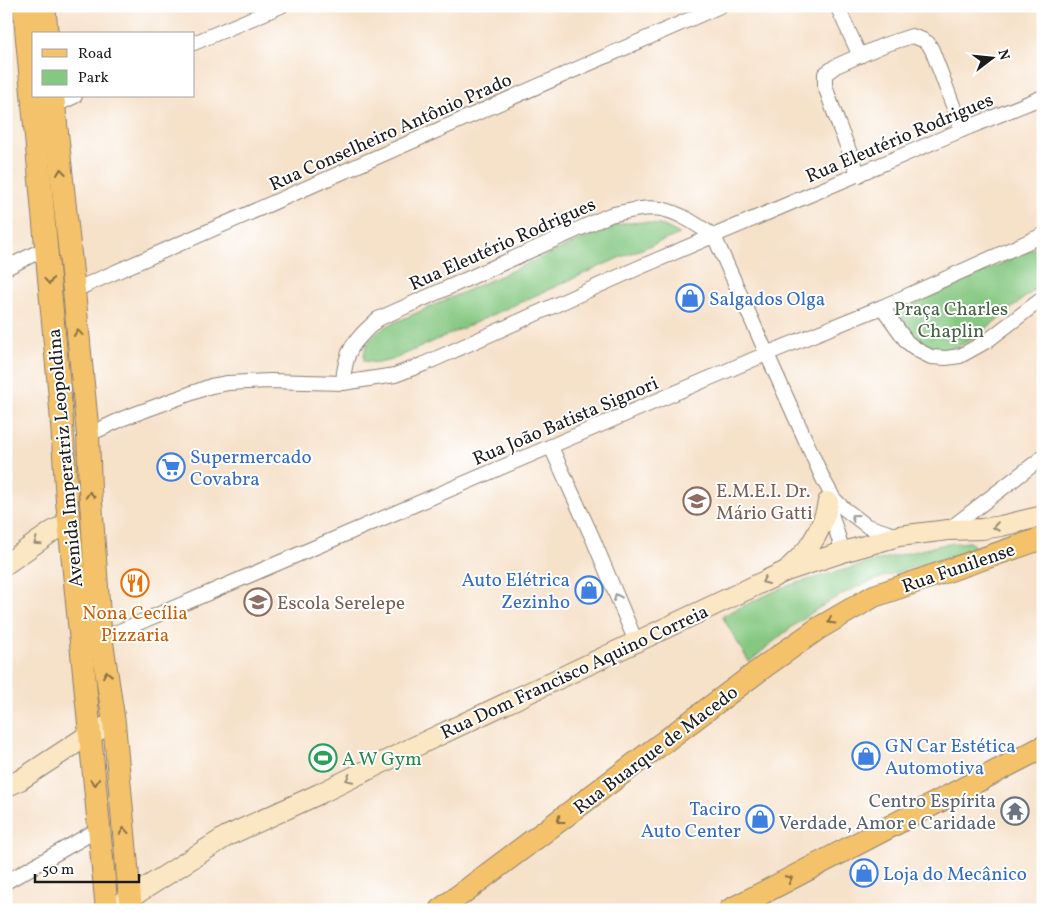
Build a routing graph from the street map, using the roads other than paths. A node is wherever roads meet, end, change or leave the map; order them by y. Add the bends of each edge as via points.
1 (24, 6) edge
2 (44, 6) edge
3 (281, 6) edge
4 (720, 6) edge
5 (837, 6) edge
6 (47, 32) edge
7 (195, 44) edge
8 (860, 56) junction
9 (32, 94) edge
10 (1043, 97) edge
11 (32, 98) edge
12 (66, 98) edge
13 (53, 101) edge
14 (962, 130) junction
15 (859, 175) junction
16 (1043, 234) edge
17 (714, 236) junction
18 (46, 248) junction
19 (6, 268) edge
20 (74, 291) junction
21 (1043, 298) edge
22 (882, 307) junction
23 (766, 354) junction
24 (343, 383) junction
25 (88, 435) junction
26 (551, 447) junction
27 (1043, 457) edge
28 (823, 478) junction
29 (828, 502) junction
30 (1043, 516) edge
31 (69, 522) junction
32 (948, 530) junction
33 (899, 536) junction
34 (1043, 538) edge
35 (94, 544) junction
36 (843, 552) junction
37 (6, 564) edge
38 (786, 571) junction
39 (874, 596) joint
40 (102, 639) junction
41 (636, 642) junction
42 (114, 723) junction
43 (90, 734) junction
44 (1043, 747) edge
45 (6, 786) edge
46 (99, 829) junction
47 (6, 882) edge
48 (131, 903) edge
49 (757, 904) edge
50 (107, 910) edge
51 (112, 910) edge
52 (440, 910) edge
53 (730, 910) edge

1 - 9 main road, Avenida Imperatriz Leopoldina
2 - 6 main road
3 - 7 street
4 - 20 street, Rua Conselheiro Antônio Prado
5 - 8 street
8 - 14 street via 906,37 912,36 928,43
8 - 15 street via 825,74 839,126
10 - 14 street, Rua Eleutério Rodrigues
11 - 18 main road, Avenida Imperatriz Leopoldina
12 - 13 street
20 -> 13 main road, Avenida Imperatriz Leopoldina
14 - 15 street, Rua Eleutério Rodrigues
15 - 17 street, Rua Eleutério Rodrigues
16 - 22 street, Rua João Batista Signori
17 - 23 street
17 - 24 street, Rua Eleutério Rodrigues via 424,364 395,375
17 - 24 street, Rua Eleutério Rodrigues via 687,219 660,209 635,209 610,215 378,319 349,351
18 - 19 street
18 -> 31 main road, Avenida Imperatriz Leopoldina
25 -> 20 main road, Avenida Imperatriz Leopoldina
21 - 22 street via 987,341 960,356 946,358 931,357 907,342
22 - 23 street, Rua João Batista Signori
23 - 26 street, Rua João Batista Signori
23 - 28 street
24 - 25 street, Rua Eleutério Rodrigues via 269,381 211,386
35 -> 25 main road, Avenida Imperatriz Leopoldina
26 - 40 street, Rua João Batista Signori
41 -> 26 street
27 - 32 street
28 - 29 street
33 -> 28 street via 867,526 842,507
29 - 36 street
29 - 38 street via 823,522 808,549
30 -> 32 street, Rua Dom Francisco Aquino Correia via 1001,526
31 - 35 main road
31 -> 37 street
31 - 43 main road, Avenida Imperatriz Leopoldina
32 - 33 street, Rua Dom Francisco Aquino Correia
33 - 36 street, Rua Dom Francisco Aquino Correia
34 - 39 main road, Rua Funilense
35 - 40 main road, Avenida Imperatriz Leopoldina
36 - 38 street, Rua Dom Francisco Aquino Correia
38 -> 41 street, Rua Dom Francisco Aquino Correia
39 -> 52 main road, Rua Buarque de Macedo via 819,628 765,666
42 -> 40 main road, Avenida Imperatriz Leopoldina
41 -> 48 street, Rua Dom Francisco Aquino Correia via 227,836
42 - 43 street
48 -> 42 main road, Avenida Imperatriz Leopoldina
43 - 45 street
43 -> 46 main road, Avenida Imperatriz Leopoldina
49 -> 44 main road
46 - 47 street
46 - 50 main road, Avenida Imperatriz Leopoldina
48 - 51 street, Rua Dom Francisco Aquino Correia
49 - 53 main road

